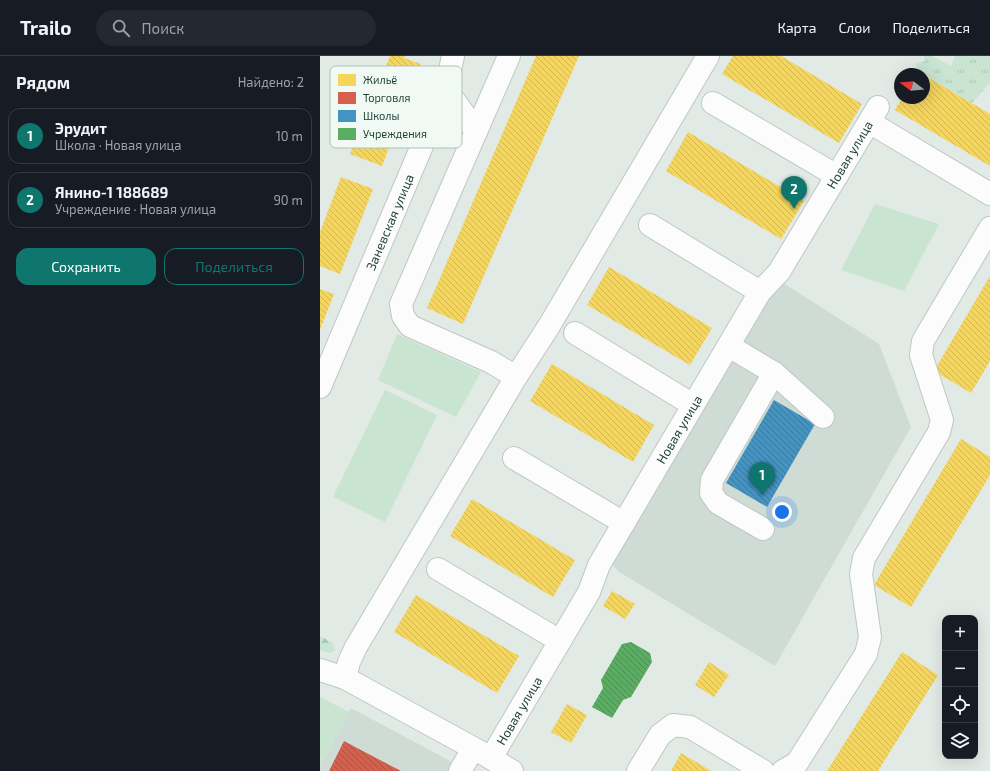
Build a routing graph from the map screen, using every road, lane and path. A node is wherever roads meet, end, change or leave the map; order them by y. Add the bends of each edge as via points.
1 (453, 56) edge
2 (508, 56) edge
3 (708, 56) edge
4 (451, 66) edge
5 (713, 103) dead end
6 (462, 111) edge
7 (476, 131) junction
8 (421, 148) edge
9 (837, 176) junction
10 (990, 194) edge
11 (650, 225) dead end
12 (990, 228) edge
13 (760, 292) junction
14 (575, 334) dead end
15 (729, 346) junction
16 (774, 373) junction
17 (516, 377) junction
18 (320, 387) edge
19 (693, 405) junction
20 (823, 417) dead end
21 (514, 458) dead end
22 (624, 523) junction
23 (763, 529) dead end
24 (438, 569) dead end
25 (560, 641) junction
26 (320, 670) edge
27 (344, 678) junction
28 (482, 754) junction
29 (460, 771) edge
30 (512, 771) edge
31 (638, 771) edge
32 (763, 771) edge
33 (783, 771) edge

1 - 4 street, Заневская улица
2 - 7 street
3 - 17 street via 549,326
5 - 9 street
6 - 7 street
7 - 17 street via 401,304 403,316 410,326 491,362
8 - 18 street, Заневская улица
9 - 10 street, Новая улица via 874,114
9 - 13 street, Новая улица via 779,272
11 - 13 street
12 - 33 street via 923,341 921,355 942,420 939,432 864,558 861,574 870,637 866,654 797,763
13 - 15 street, Новая улица
14 - 19 street
15 - 16 street
15 - 19 street, Новая улица
16 - 20 street
16 - 23 street via 712,480 711,493 718,503
17 - 27 street via 356,647
19 - 22 street, Новая улица
21 - 22 street
22 - 25 street, Новая улица via 599,565 590,592
24 - 25 street
25 - 28 street, Новая улица
26 - 27 street, Новая улица
27 - 28 street, Новая улица
28 - 29 street
28 - 30 street, Новая улица
31 - 32 street via 660,735 673,725 690,727

